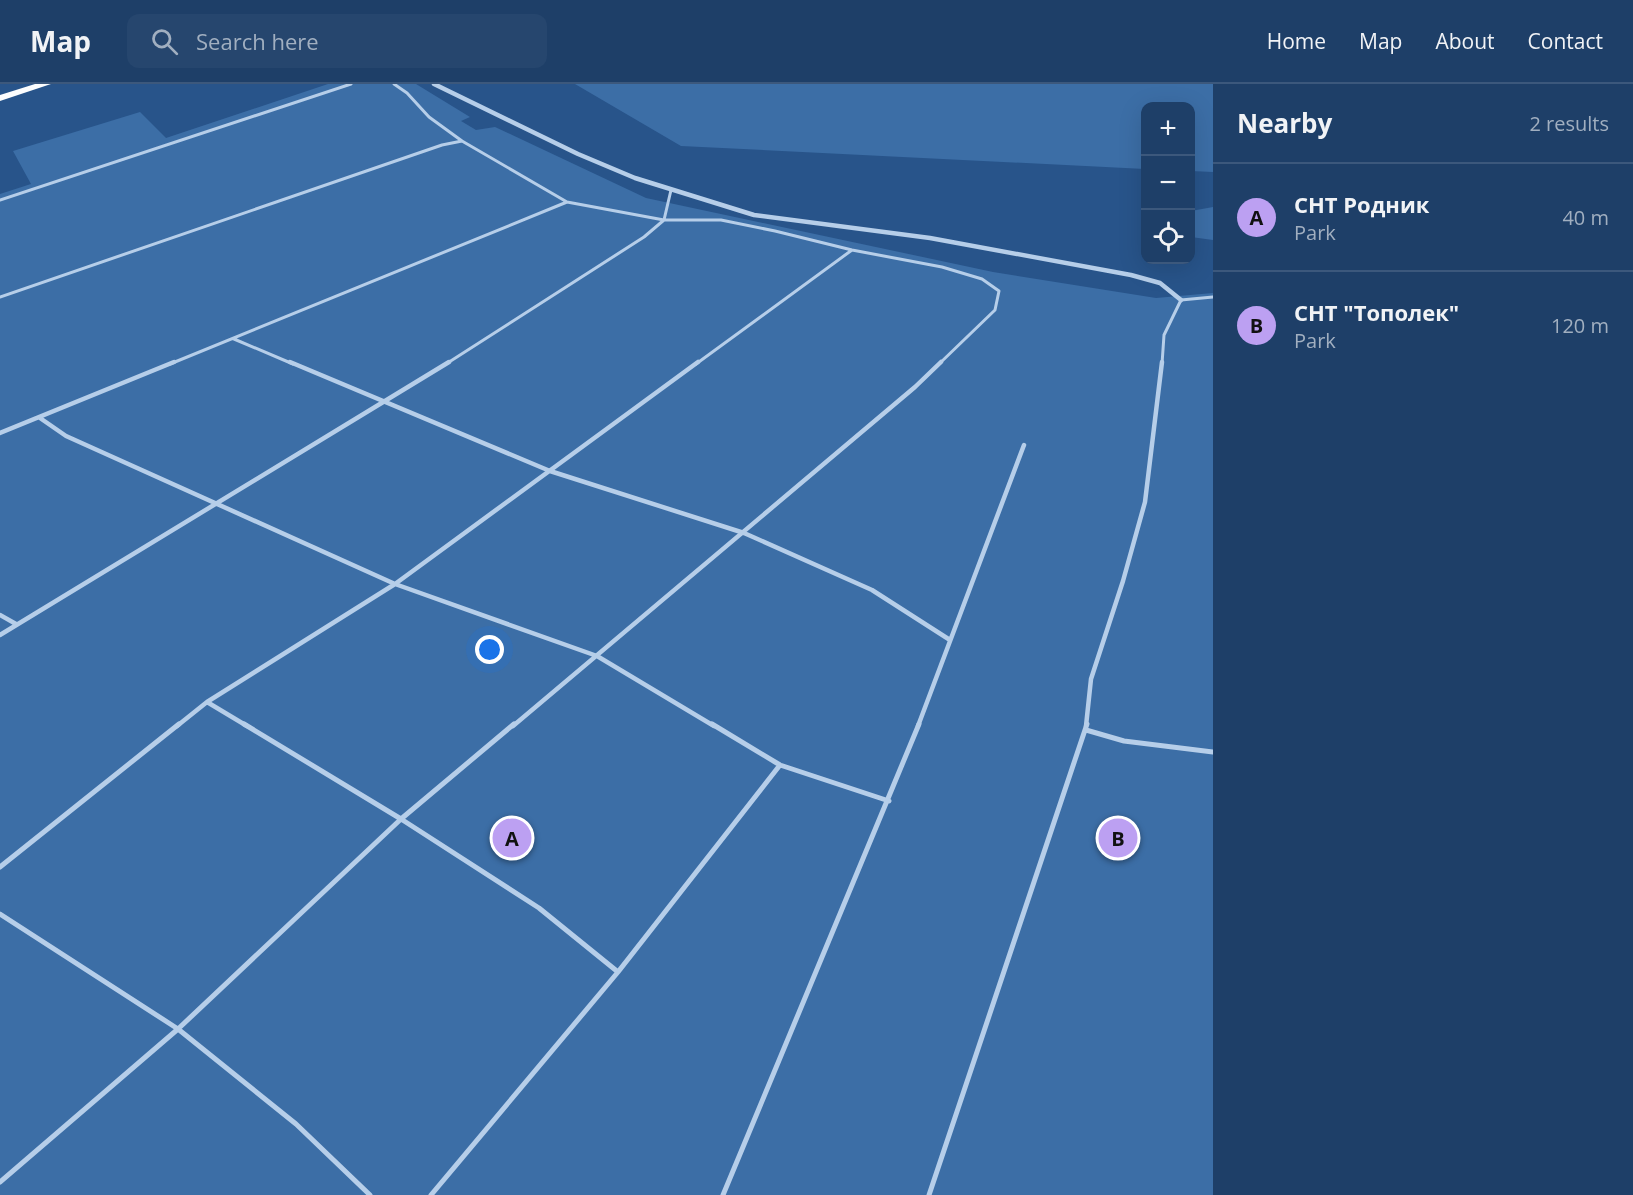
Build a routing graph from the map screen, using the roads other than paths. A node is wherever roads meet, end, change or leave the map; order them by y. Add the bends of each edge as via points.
1 (46, 84) edge
2 (351, 84) edge
3 (394, 84) edge
4 (434, 84) edge
5 (0, 98) edge
6 (462, 141) junction
7 (671, 190) junction
8 (0, 200) edge
9 (567, 201) junction
10 (664, 220) junction
11 (852, 250) junction
12 (0, 297) edge
13 (1213, 297) edge
14 (1181, 300) junction
15 (234, 339) junction
16 (385, 403) junction
17 (40, 418) junction
18 (0, 433) edge
19 (1024, 445) dead end
20 (550, 471) junction
21 (217, 506) junction
22 (744, 533) junction
23 (394, 584) junction
24 (0, 615) edge
25 (16, 624) junction
26 (0, 635) edge
27 (950, 640) junction
28 (597, 656) junction
29 (207, 702) junction
30 (1086, 729) junction
31 (1213, 752) edge
32 (780, 765) junction
33 (889, 801) junction
34 (401, 819) junction
35 (0, 867) edge
36 (0, 914) edge
37 (618, 972) junction
38 (178, 1029) junction
39 (0, 1182) edge
40 (370, 1195) edge
41 (430, 1195) edge
42 (723, 1195) edge
43 (928, 1195) edge

1 - 5 highway
2 - 8 lane
3 - 6 lane
4 - 7 street via 578,154
6 - 9 lane
6 - 12 lane
7 - 10 lane
7 - 14 street via 754,215 930,238 1131,275 1160,284
9 - 10 lane
9 - 15 lane
10 - 11 lane via 721,220
10 - 16 lane via 644,237
11 - 20 lane
11 - 22 lane via 942,267 982,279 999,291 995,310 915,387
13 - 14 lane
14 - 30 lane via 1164,335 1146,502 1091,680
15 - 16 lane
15 - 17 lane
16 - 20 lane
16 - 21 lane
17 - 18 lane
17 - 21 lane via 66,436
19 - 27 lane via 977,579
20 - 22 lane
20 - 23 lane
21 - 23 lane
21 - 25 lane
22 - 27 lane via 872,590
22 - 28 lane
23 - 28 lane
23 - 29 lane
24 - 25 lane
25 - 26 lane
27 - 33 lane
28 - 32 lane
28 - 34 lane
29 - 34 lane
29 - 35 lane
30 - 31 lane via 1124,741
30 - 43 lane
32 - 33 lane
32 - 37 lane
33 - 42 lane
34 - 37 lane via 539,908
34 - 38 lane
36 - 38 lane
37 - 41 lane
38 - 39 lane
38 - 40 lane via 296,1124

